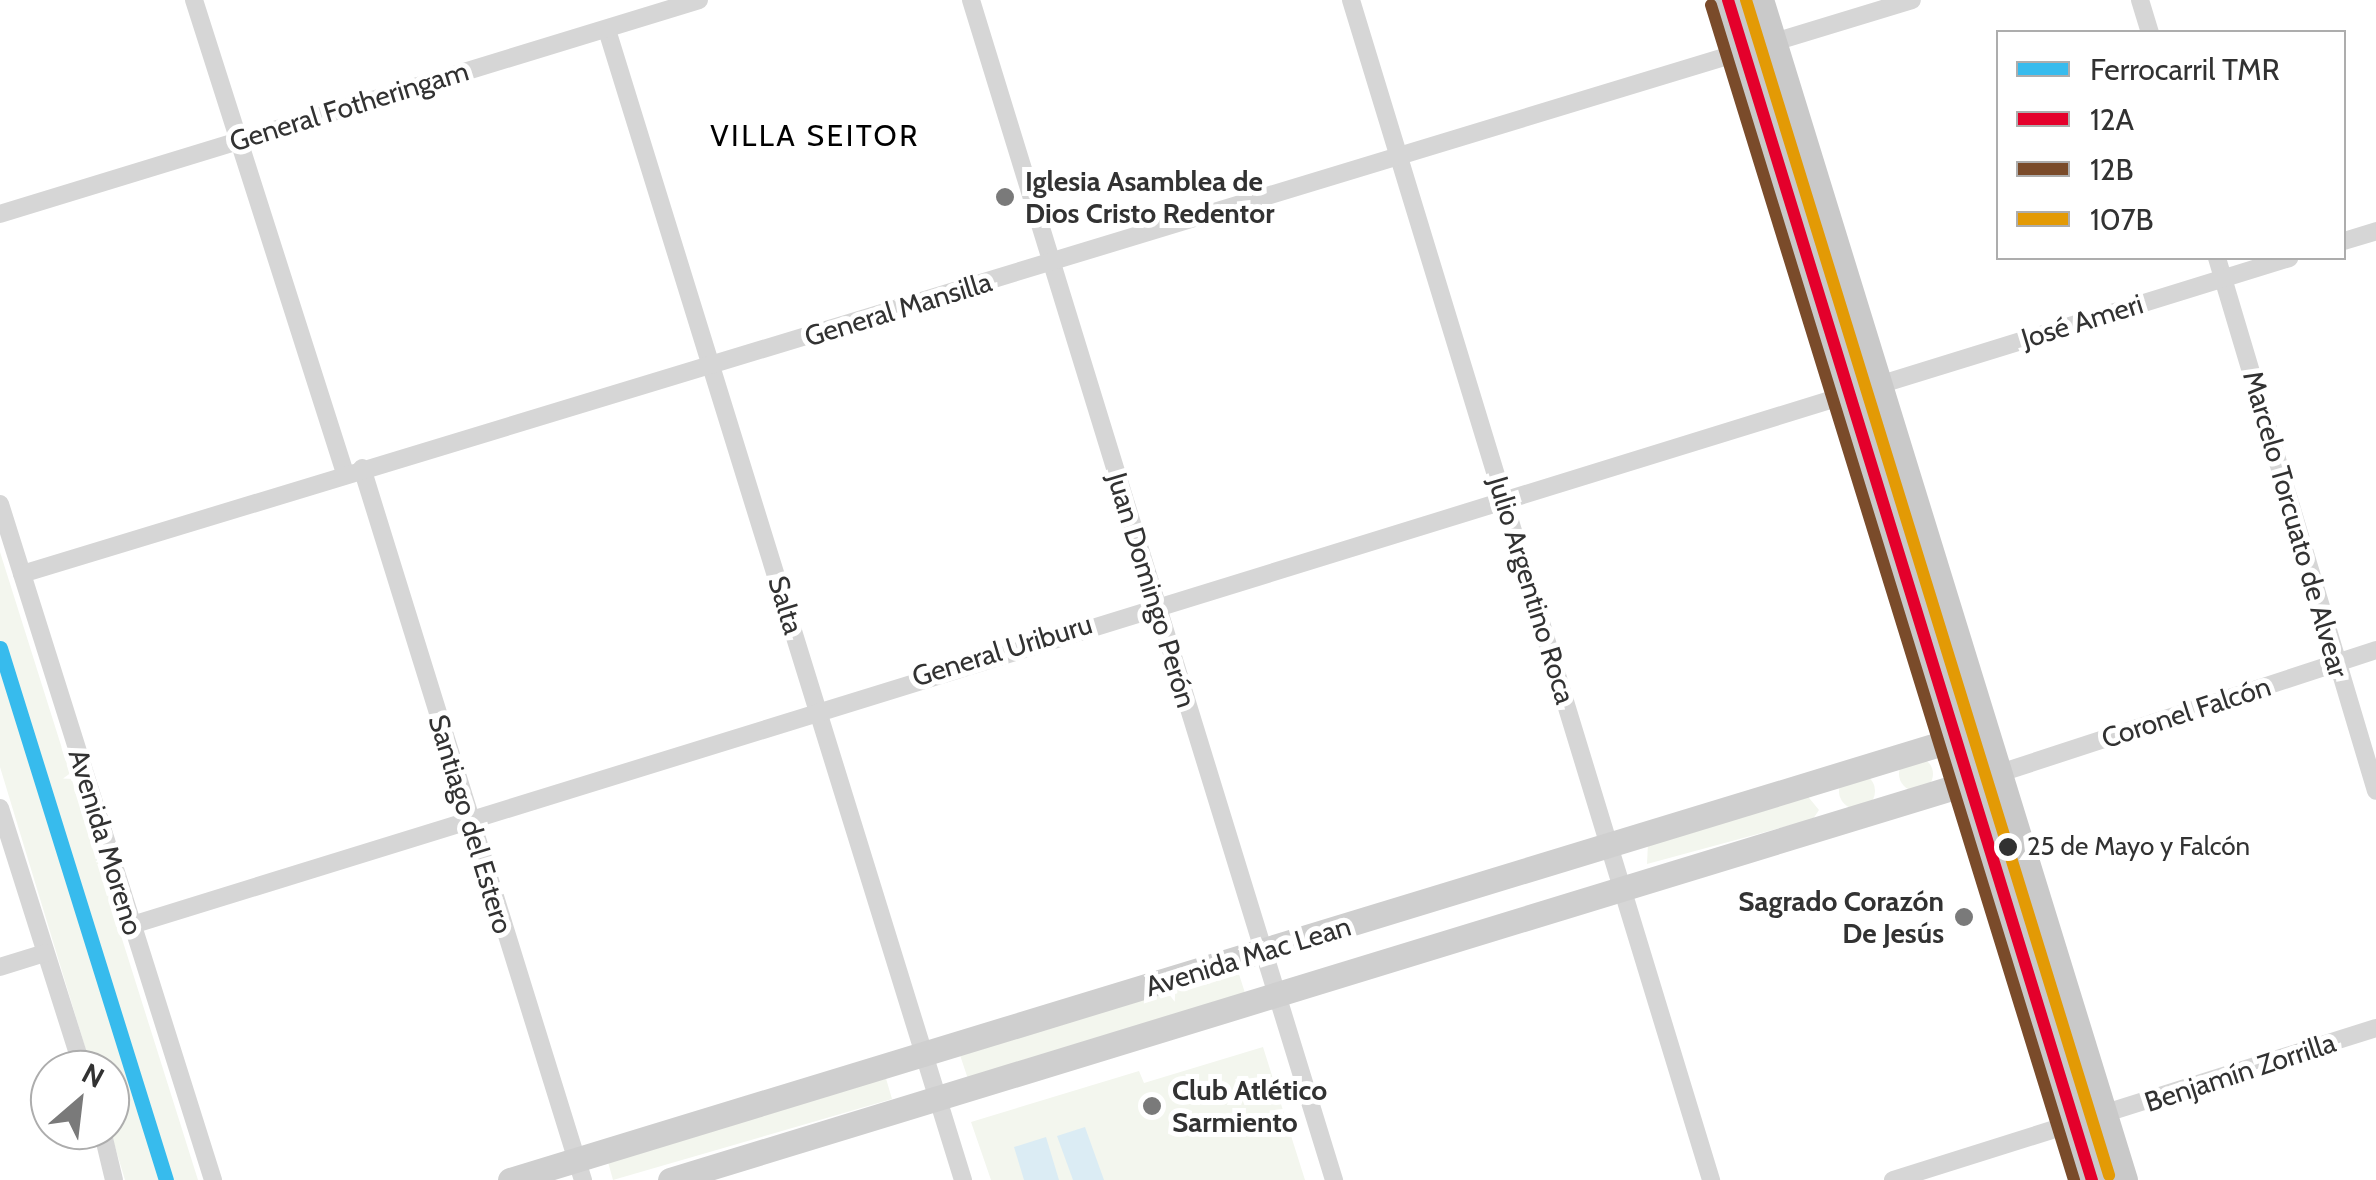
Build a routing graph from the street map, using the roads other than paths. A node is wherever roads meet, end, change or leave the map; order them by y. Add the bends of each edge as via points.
1 (194, 0) edge
2 (698, 0) edge
3 (971, 0) edge
4 (1351, 0) edge
5 (1728, 0) edge
6 (1760, 0) edge
7 (1912, 0) edge
8 (2140, 0) edge
9 (607, 30) junction
10 (2149, 30) edge
11 (1772, 42) junction
12 (1742, 52) junction
13 (238, 139) junction
14 (1398, 156) junction
15 (0, 214) edge
16 (2376, 231) edge
17 (2346, 240) edge
18 (2218, 260) edge
19 (2282, 260) edge
20 (1052, 262) junction
21 (2223, 278) junction
22 (713, 365) junction
23 (1875, 384) junction
24 (1846, 393) junction
25 (354, 470) junction
26 (1503, 498) junction
27 (0, 504) edge
28 (22, 574) junction
29 (1156, 602) junction
30 (2376, 650) edge
31 (2336, 662) junction
32 (817, 707) junction
33 (1973, 733) junction
34 (1885, 760) junction
35 (1996, 774) junction
36 (1820, 780) junction
37 (1965, 784) junction
38 (2376, 790) edge
39 (1899, 804) junction
40 (0, 808) edge
41 (469, 818) junction
42 (1834, 824) junction
43 (1610, 846) junction
44 (1623, 888) junction
45 (132, 925) junction
46 (45, 953) junction
47 (1262, 953) junction
48 (0, 966) edge
49 (1276, 995) junction
50 (2376, 1028) edge
51 (76, 1050) edge
52 (924, 1052) junction
53 (938, 1098) junction
54 (2105, 1116) junction
55 (2076, 1125) junction
56 (107, 1150) edge
57 (580, 1169) edge
58 (114, 1180) edge
59 (212, 1180) edge
60 (510, 1180) edge
61 (670, 1180) edge
62 (964, 1180) edge
63 (1334, 1180) edge
64 (1711, 1180) edge
65 (1893, 1180) edge
66 (2092, 1180) edge
67 (2124, 1180) edge

1 - 13 street, Santiago del Estero
2 - 9 street, General Fotheringam
3 - 20 street, Juan Domingo Perón
4 - 14 street, Julio Argentino Roca
5 - 12 main road
6 - 11 main road
7 - 11 street, General Mansilla
8 - 10 street
9 - 13 street, General Fotheringam
9 - 22 street, Salta
11 - 12 street, General Mansilla
11 - 23 main road
12 - 14 street, General Mansilla
12 - 24 main road
13 - 15 street, General Fotheringam
13 - 25 street, Santiago del Estero
14 - 20 street, General Mansilla
14 - 26 street, Julio Argentino Roca
16 - 17 street
18 - 21 street, Marcelo Torcuato de Alvear
19 - 21 street, José Ameri
20 - 22 street, General Mansilla
20 - 29 street, Juan Domingo Perón
21 - 23 street, José Ameri
21 - 31 street, Marcelo Torcuato de Alvear
22 - 25 street, General Mansilla
22 - 32 street, Salta
23 - 24 street, General Uriburu
23 - 33 main road
24 - 26 street, General Uriburu
24 - 33 main road
25 - 28 street, General Mansilla
25 - 41 street, Santiago del Estero
26 - 29 street, General Uriburu
26 - 43 street, Julio Argentino Roca
27 - 28 street, Avenida Moreno
28 - 45 street, Avenida Moreno
29 - 32 street, General Uriburu
29 - 47 street, Juan Domingo Perón
30 - 31 street, Coronel Falcón
31 - 35 street, Coronel Falcón
31 - 38 street, Marcelo Torcuato de Alvear
32 - 41 street, General Uriburu
32 - 52 street, Salta
33 - 34 main road, Avenida Mac Lean
33 - 35 main road
33 - 37 main road
34 - 36 main road, Avenida Mac Lean
34 - 39 main road
35 - 37 main road, Avenida Mac Lean
35 - 54 main road
36 - 42 main road
36 - 43 main road, Avenida Mac Lean
37 - 39 main road, Avenida Mac Lean
37 - 55 main road
39 - 42 main road, Avenida Mac Lean
40 - 46 street
41 - 45 street, General Uriburu
41 - 57 street, Santiago del Estero
42 - 44 main road, Avenida Mac Lean
43 - 44 street, Julio Argentino Roca
43 - 47 main road, Avenida Mac Lean
44 - 49 main road, Avenida Mac Lean
44 - 64 street, Julio Argentino Roca
45 - 59 street, Avenida Moreno
46 - 48 street
46 - 51 street
47 - 49 street, Juan Domingo Perón
47 - 52 main road, Avenida Mac Lean
49 - 53 main road, Avenida Mac Lean
49 - 63 street, Juan Domingo Perón
50 - 54 street, Benjamín Zorrilla
52 - 53 street, Salta
52 - 57 main road, Avenida Mac Lean
53 - 61 main road, Avenida Mac Lean
53 - 62 street, Salta
54 - 55 street, Benjamín Zorrilla
54 - 67 main road
55 - 65 street, Benjamín Zorrilla
55 - 66 main road
56 - 58 street
57 - 60 main road, Avenida Mac Lean

